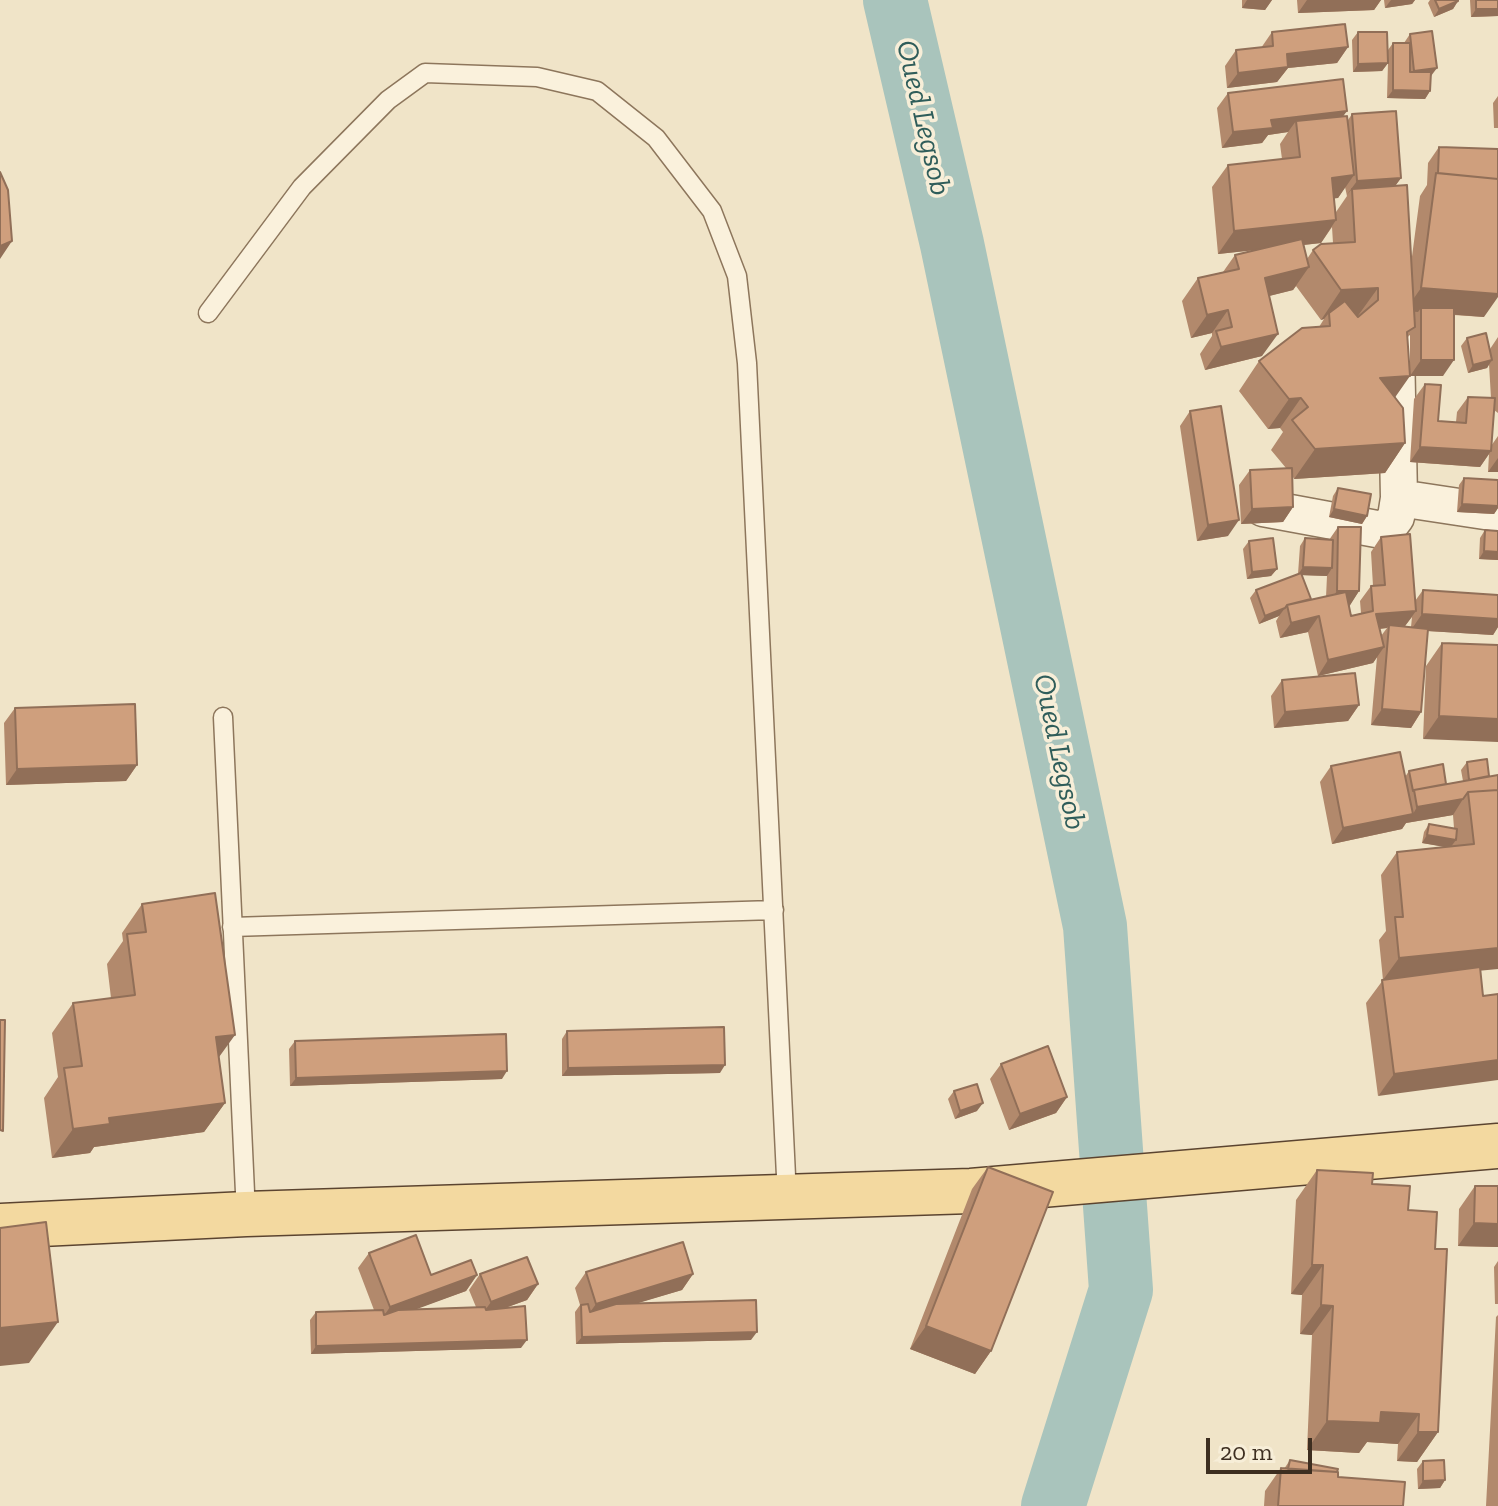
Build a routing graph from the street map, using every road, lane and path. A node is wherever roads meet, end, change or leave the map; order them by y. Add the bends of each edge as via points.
1 (1396, 309) edge
2 (208, 313) dead end
3 (1399, 498) junction
4 (1263, 508) edge
5 (1498, 513) edge
6 (223, 717) dead end
7 (774, 910) junction
8 (232, 927) junction
9 (1498, 1146) edge
10 (787, 1197) junction
11 (246, 1214) junction
12 (0, 1226) edge

1 - 3 street
2 - 7 lane via 302,187 388,100 425,73 537,77 597,91 656,138 712,211 737,276 747,363
3 - 4 street via 1396,517 1382,530
3 - 5 street
6 - 8 lane
7 - 8 lane
7 - 10 lane
8 - 11 lane
9 - 10 main road via 971,1191
10 - 11 main road
11 - 12 main road

